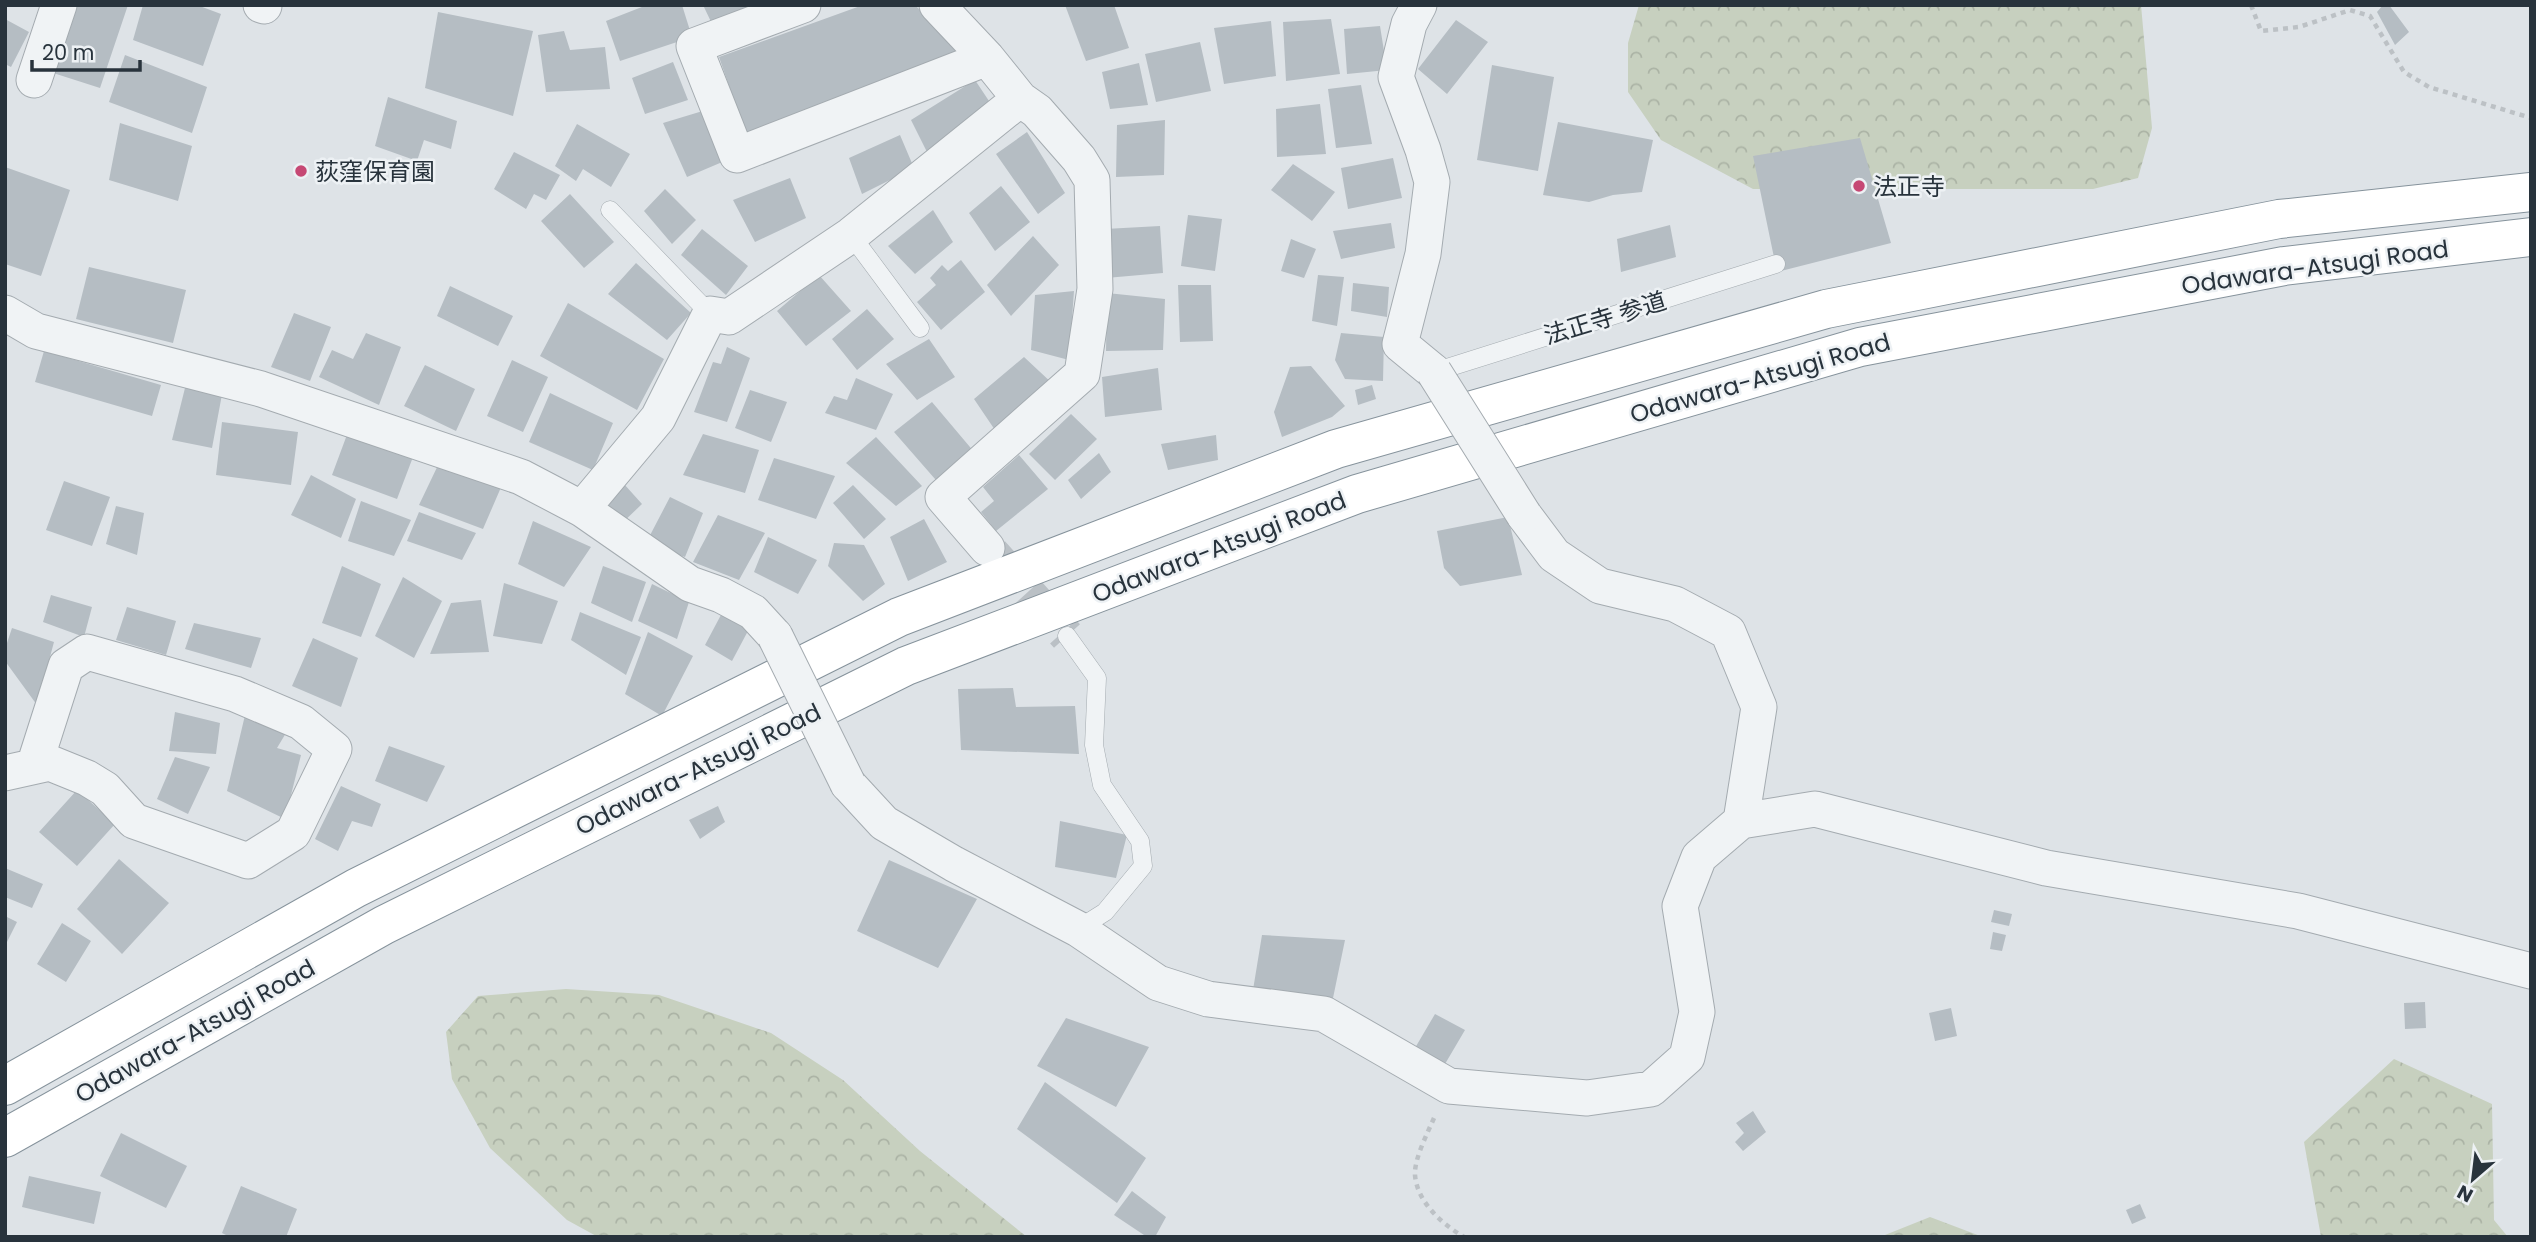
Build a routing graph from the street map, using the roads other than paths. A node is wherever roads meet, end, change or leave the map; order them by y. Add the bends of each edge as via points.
1 (58, 5) edge
2 (803, 5) edge
3 (937, 5) edge
4 (1419, 5) edge
5 (987, 58) junction
6 (34, 79) dead end
7 (1020, 99) junction
8 (2531, 192) edge
9 (610, 209) dead end
10 (851, 236) junction
11 (2531, 237) edge
12 (1776, 264) dead end
13 (5, 313) edge
14 (710, 313) junction
15 (920, 328) dead end
16 (1434, 372) junction
17 (582, 509) junction
18 (988, 548) tunnel mouth
19 (1068, 636) tunnel mouth
20 (20, 770) edge
21 (1741, 821) junction
22 (1079, 929) junction
23 (2531, 971) edge
24 (5, 1086) edge
25 (5, 1138) edge

1 - 6 street
2 - 5 street via 694,46 737,155
3 - 5 street
4 - 16 street via 1409,24 1396,78 1432,182 1423,254 1400,344
5 - 7 street
7 - 10 street
7 - 18 street via 1037,111 1092,180 1095,289 1082,374 943,497
8 - 24 highway, Odawara-Atsugi Road via 2279,219 1826,309 1336,449 899,617 356,888
9 - 14 lane
10 - 14 street via 729,317
10 - 15 lane
11 - 25 highway, Odawara-Atsugi Road via 2284,266 1860,347 1357,494 906,666 384,925
12 - 16 lane, 法正寺 参道
13 - 17 street via 36,331 261,389 521,477
14 - 17 street via 658,418
16 - 21 street, bridge via 1554,555 1600,586 1675,604 1728,632 1759,707
17 - 22 street, bridge via 691,584 753,612 775,636 848,784 884,823
19 - 22 lane via 1097,678 1094,745 1102,785 1140,842 1143,866 1105,912
20 - 20 street via 50,763 105,789 134,821 248,861 293,833 334,749 301,723 235,694 88,652 66,666
21 - 22 street via 1699,857 1679,906 1697,1012 1687,1056 1651,1089 1587,1098 1449,1086 1324,1014 1208,999 1158,983
21 - 23 street via 1815,809 2046,868 2298,911

